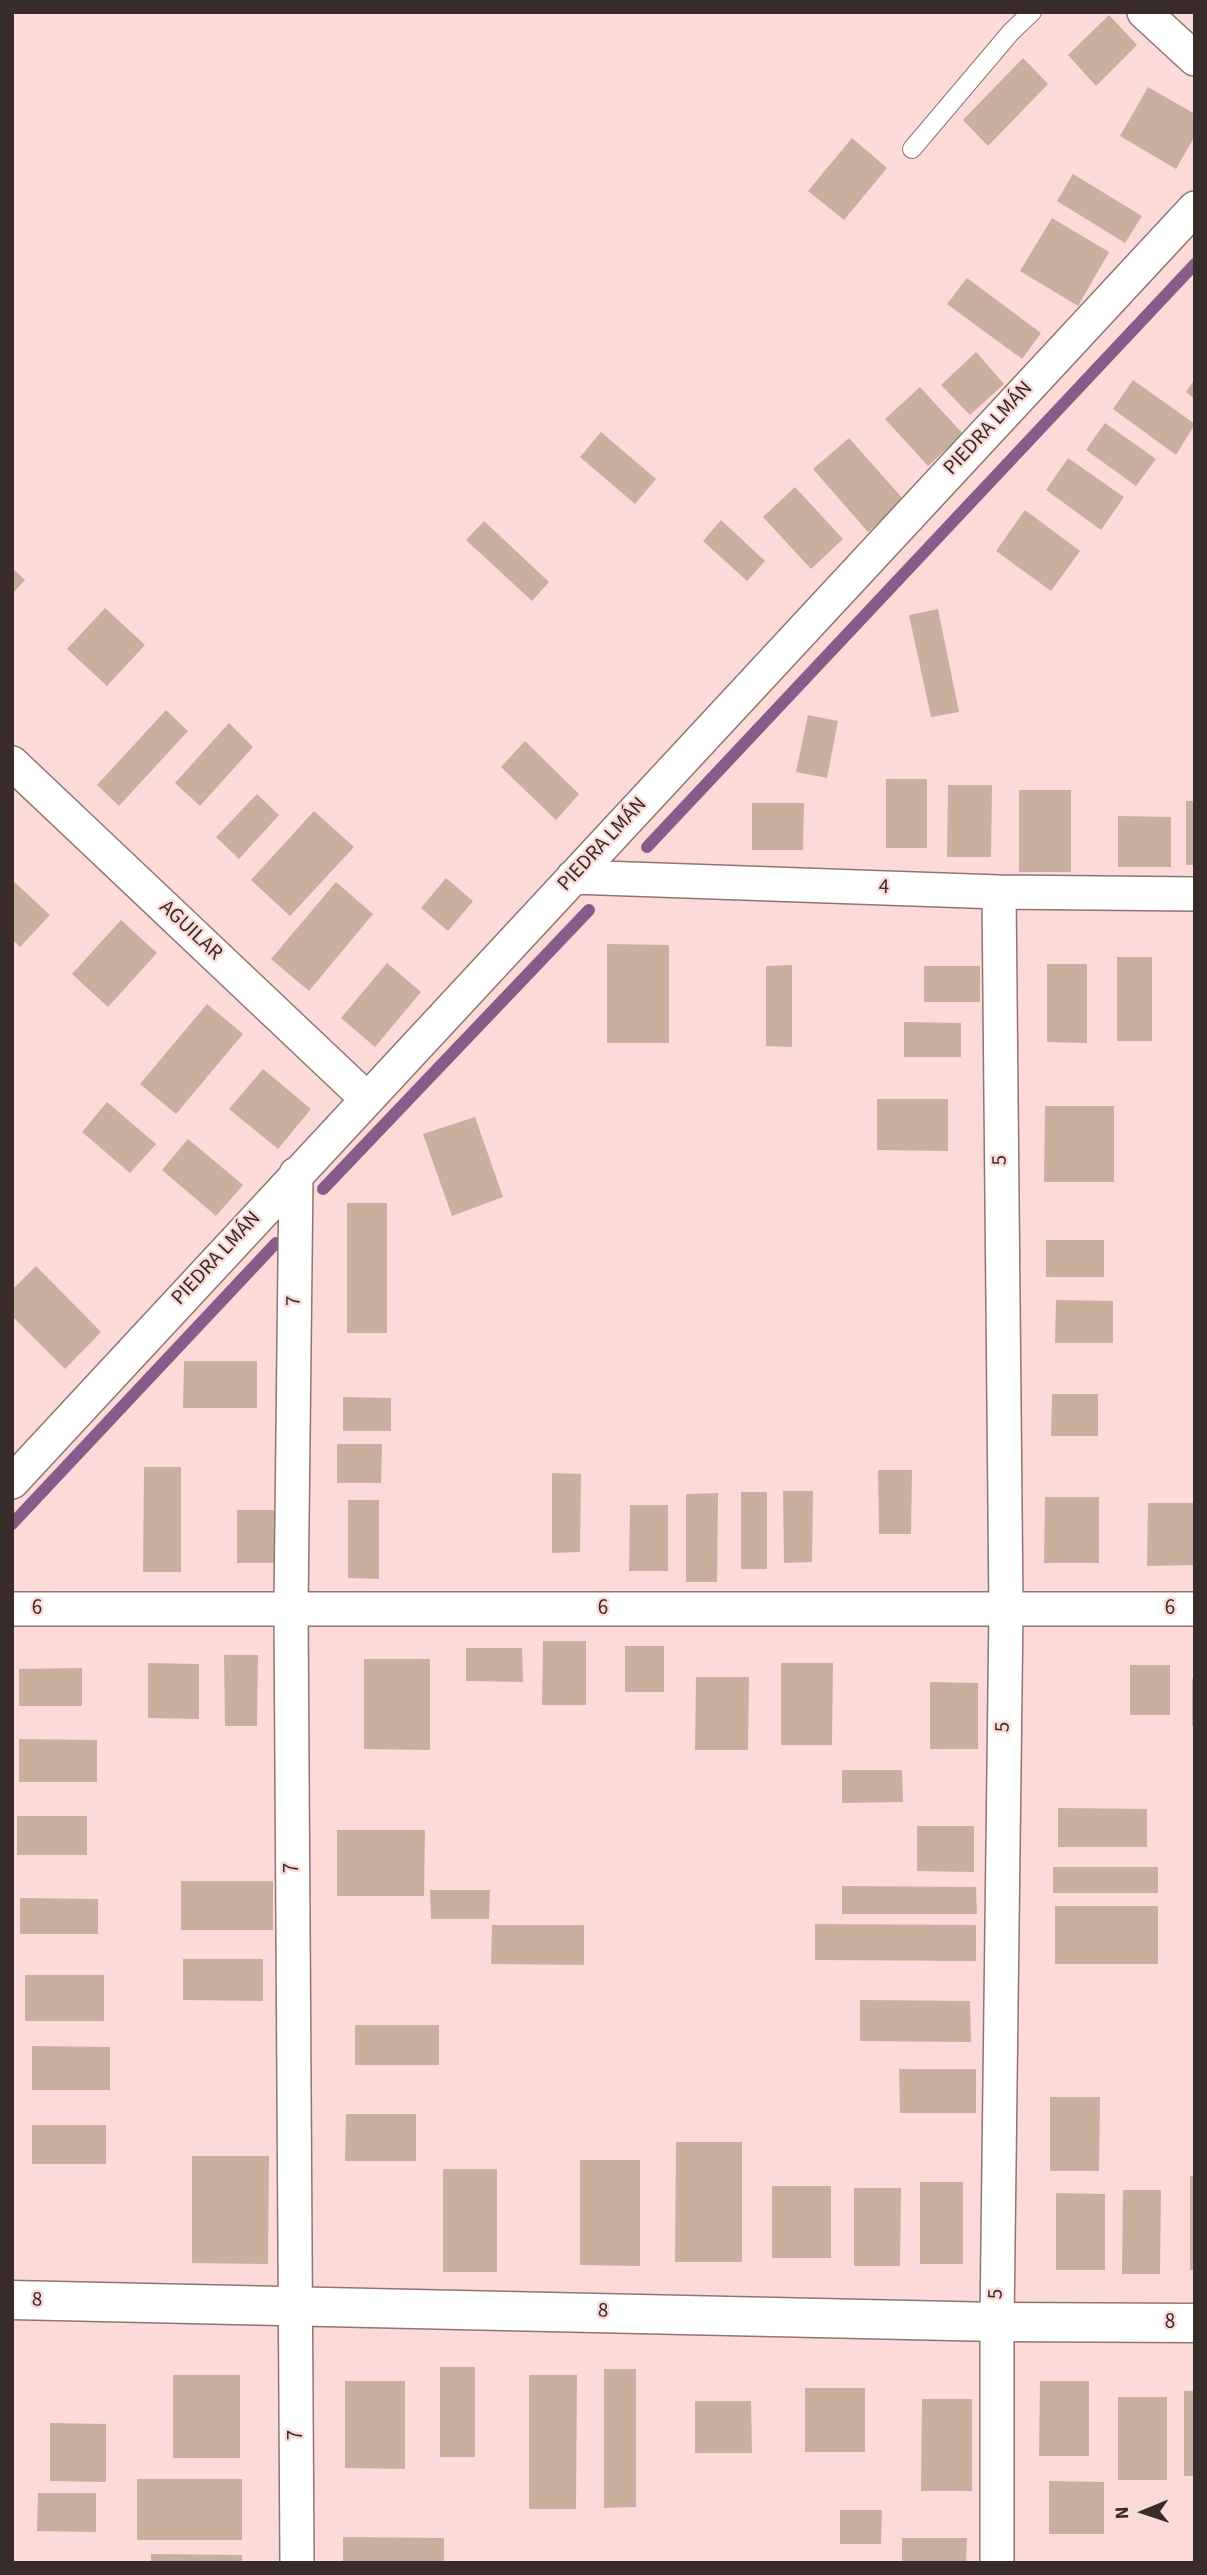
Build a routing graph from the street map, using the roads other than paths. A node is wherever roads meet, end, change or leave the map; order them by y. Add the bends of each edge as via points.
1 (1032, 12) edge
2 (1144, 12) edge
3 (1195, 59) edge
4 (912, 149) dead end
5 (1195, 208) edge
6 (12, 763) edge
7 (573, 877) junction
8 (999, 892) junction
9 (1195, 894) edge
10 (368, 1099) junction
11 (296, 1174) junction
12 (12, 1482) edge
13 (291, 1608) junction
14 (12, 1609) edge
15 (1006, 1609) junction
16 (1195, 1609) edge
17 (12, 2300) edge
18 (297, 2305) junction
19 (997, 2322) junction
20 (1195, 2323) edge
21 (297, 2563) edge
22 (997, 2563) edge

1 - 4 lane
2 - 3 street
5 - 7 street, PIEDRA LMÁN
6 - 10 street, AGUILAR
7 - 8 street, 4
7 - 10 street, PIEDRA LMÁN
8 - 9 street, 4
8 - 15 street, 5
10 - 11 street, PIEDRA LMÁN
11 - 12 street, PIEDRA LMÁN
11 - 13 street, 7
13 - 14 street, 6
13 - 15 street, 6
13 - 18 street, 7
15 - 16 street, 6
15 - 19 street, 5
17 - 18 street, 8
18 - 19 street, 8
18 - 21 street, 7
19 - 20 street, 8
19 - 22 street, 5

